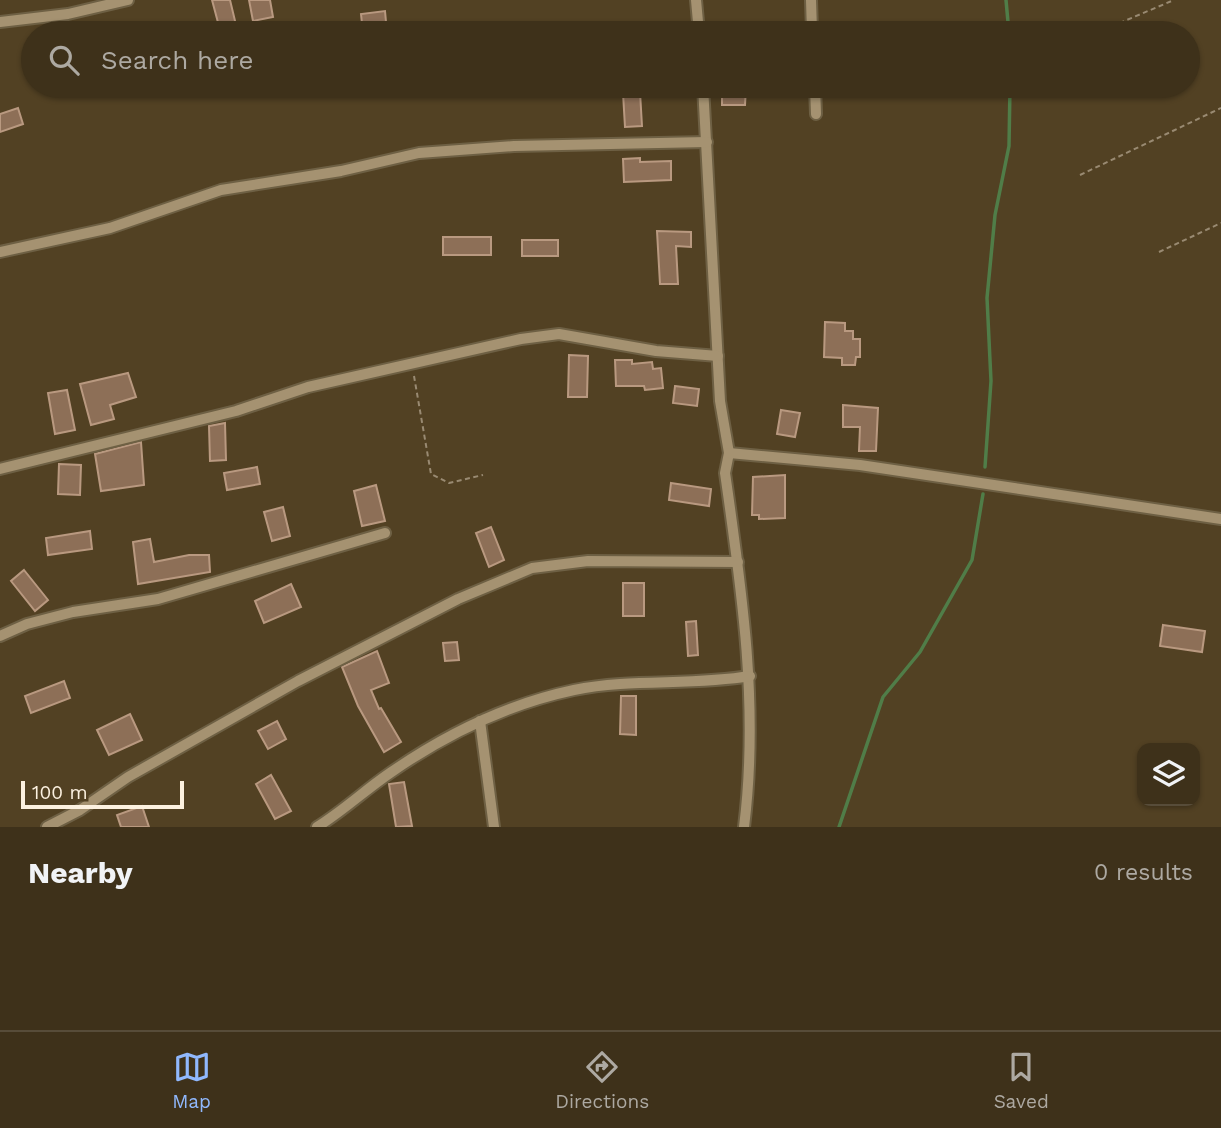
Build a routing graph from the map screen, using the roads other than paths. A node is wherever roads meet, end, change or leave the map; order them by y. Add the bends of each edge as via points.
1 (128, 0) edge
2 (696, 0) edge
3 (811, 0) edge
4 (698, 21) edge
5 (812, 21) edge
6 (0, 22) edge
7 (704, 98) edge
8 (815, 98) edge
9 (816, 114) dead end
10 (707, 142) junction
11 (0, 252) edge
12 (718, 356) junction
13 (729, 453) junction
14 (0, 469) edge
15 (1221, 519) edge
16 (385, 533) dead end
17 (738, 562) junction
18 (0, 636) edge
19 (750, 676) junction
20 (480, 721) junction
21 (47, 827) edge
22 (317, 827) edge
23 (494, 827) edge
24 (744, 827) edge

1 - 6 street via 68,14
2 - 4 street
3 - 5 street
7 - 10 street
8 - 9 street
10 - 11 street via 419,153 221,190 110,229
10 - 12 street
12 - 13 street
12 - 14 street via 656,351 559,334 521,338 307,387 236,411
13 - 15 street via 860,465
13 - 17 street via 725,473
16 - 18 street via 158,600 73,612
17 - 19 street
17 - 21 street via 588,561 532,568 457,598 299,681
19 - 20 street via 708,683 642,682 575,690
19 - 24 street via 751,771
20 - 22 street via 390,773
20 - 23 street

